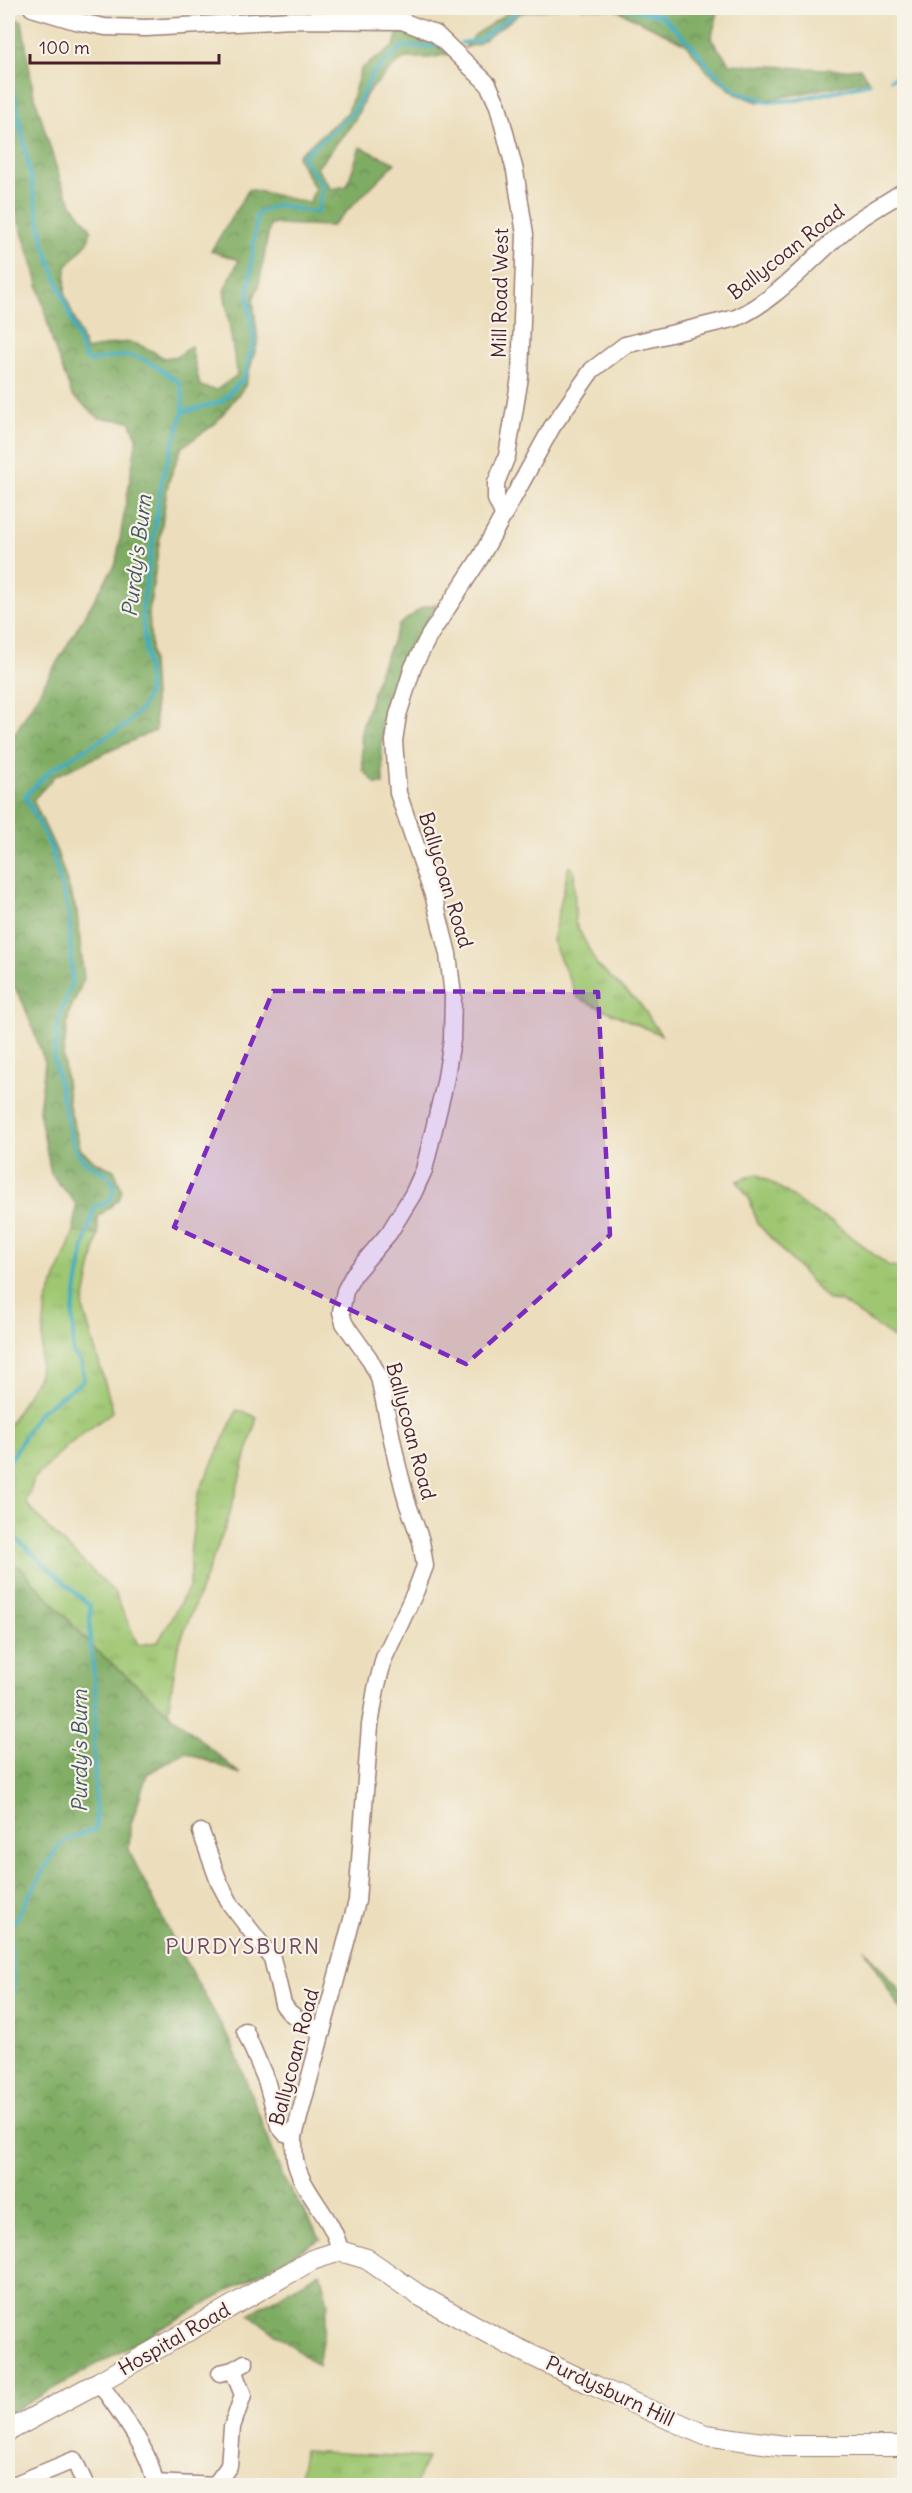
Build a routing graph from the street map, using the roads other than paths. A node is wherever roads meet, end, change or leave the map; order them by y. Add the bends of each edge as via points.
1 (32, 8) edge
2 (904, 191) edge
3 (504, 516) junction
4 (201, 1832) dead end
5 (245, 2031) dead end
6 (322, 2032) junction
7 (294, 2136) junction
8 (340, 2251) junction
9 (233, 2368) dead end
10 (99, 2382) junction
11 (8, 2431) edge
12 (904, 2446) edge
13 (154, 2484) edge
14 (215, 2485) edge
15 (11, 2486) edge
16 (86, 2486) edge

1 - 3 street, Mill Road West via 105,27 291,20 402,21 436,34 488,84 504,128 525,234 519,377 507,456 496,483 496,499
2 - 3 street, Ballycoan Road via 852,225 786,285 749,312 625,345 609,356 574,393
3 - 6 street, Ballycoan Road via 413,667 394,741 398,793 434,898 448,954 453,996 452,1040 424,1170 389,1233 354,1274 345,1290 341,1312 378,1377 425,1566 384,1658 376,1689 357,1901
4 - 6 street via 231,1905 272,1958 283,2004 302,2022
5 - 7 street via 266,2080 279,2126
6 - 7 street, Ballycoan Road
7 - 8 street, Ballycoan Road via 295,2160 338,2239
8 - 10 main road, Hospital Road via 312,2260
8 - 12 main road, Purdysburn Hill via 367,2259 417,2294 506,2343 705,2435 784,2446
9 - 14 street via 243,2395 232,2427 229,2466
10 - 11 main road, Hospital Road
10 - 13 street via 138,2440
13 - 14 street
15 - 16 street via 74,2460

